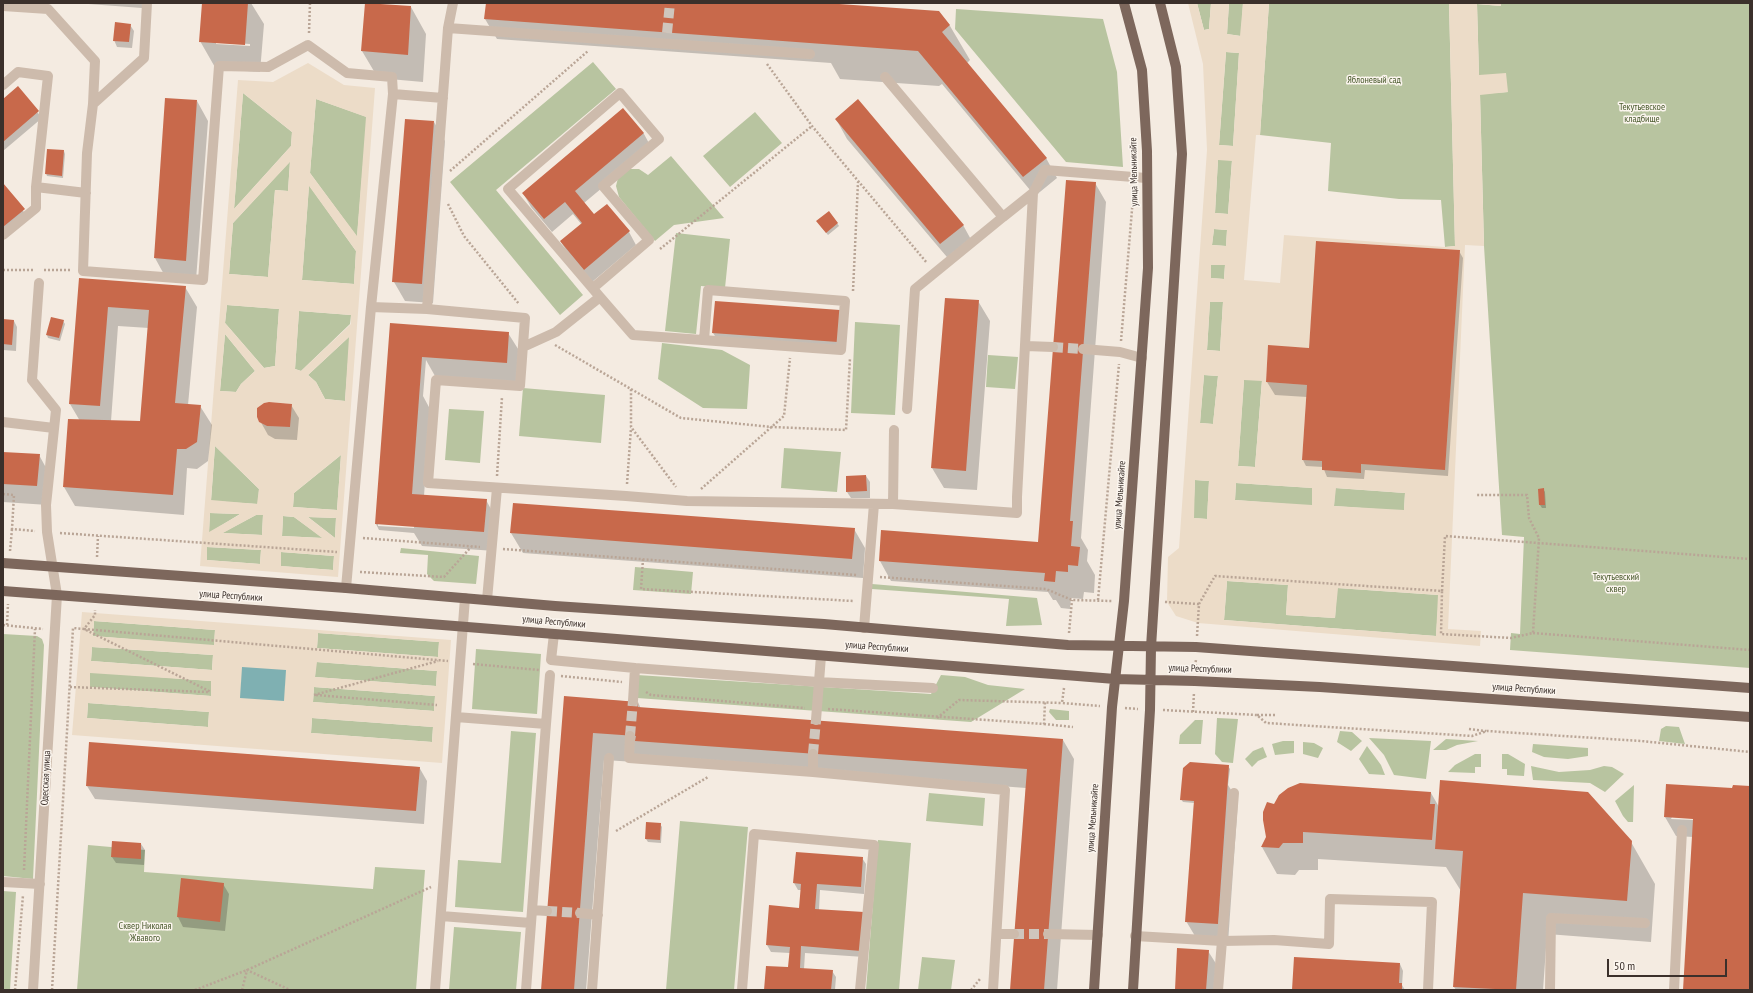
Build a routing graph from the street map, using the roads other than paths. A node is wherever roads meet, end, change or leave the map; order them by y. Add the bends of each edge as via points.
1 (147, 3) edge
2 (453, 3) edge
3 (1124, 3) edge
4 (1160, 3) edge
5 (3, 6) edge
6 (448, 28) junction
7 (810, 54) dead end
8 (885, 77) dead end
9 (3, 85) edge
10 (393, 94) junction
11 (443, 98) junction
12 (93, 104) junction
13 (1146, 178) junction
14 (36, 187) junction
15 (86, 193) junction
16 (1033, 193) junction
17 (1002, 217) junction
18 (3, 235) edge
19 (39, 283) dead end
20 (593, 288) junction
21 (600, 297) junction
22 (371, 307) junction
23 (427, 309) junction
24 (704, 340) junction
25 (1026, 346) junction
26 (523, 347) junction
27 (1053, 347) tunnel mouth
28 (1083, 350) tunnel mouth
29 (1142, 358) junction
30 (907, 410) dead end
31 (3, 422) edge
32 (54, 428) junction
33 (894, 430) dead end
34 (497, 488) junction
35 (874, 504) junction
36 (893, 504) junction
37 (6, 564) edge
38 (52, 567) junction
39 (346, 588) junction
40 (3, 591) edge
41 (57, 595) junction
42 (465, 598) junction
43 (487, 600) junction
44 (463, 626) junction
45 (864, 628) junction
46 (554, 634) junction
47 (1120, 646) junction
48 (1151, 647) junction
49 (821, 656) junction
50 (635, 668) junction
51 (550, 675) road end
52 (1115, 679) junction
53 (1151, 679) junction
54 (818, 682) junction
55 (932, 688) dead end
56 (1750, 688) edge
57 (633, 701) tunnel mouth
58 (456, 717) junction
59 (1750, 718) edge
60 (816, 720) tunnel mouth
61 (546, 724) junction
62 (630, 736) tunnel mouth
63 (813, 754) tunnel mouth
64 (609, 758) dead end
65 (813, 772) junction
66 (1234, 793) dead end
67 (1682, 830) dead end
68 (3, 882) edge
69 (40, 884) junction
70 (532, 910) junction
71 (547, 911) tunnel mouth
72 (580, 913) tunnel mouth
73 (598, 915) junction
74 (441, 916) junction
75 (531, 923) junction
76 (1645, 923) dead end
77 (998, 934) junction
78 (1014, 934) tunnel mouth
79 (1048, 934) tunnel mouth
80 (1098, 935) junction
81 (1135, 936) junction
82 (1222, 941) junction
83 (33, 990) edge
84 (435, 990) edge
85 (526, 990) edge
86 (592, 990) edge
87 (742, 990) edge
88 (860, 990) edge
89 (993, 990) edge
90 (1094, 990) edge
91 (1133, 990) edge
92 (1218, 990) edge
93 (1428, 990) edge
94 (1550, 990) edge
95 (1674, 990) edge

1 - 12 street via 144,58
2 - 6 street
3 - 13 main road, улица Мельникайте via 1142,70
4 - 48 main road via 1176,67 1182,154
5 - 12 street via 48,10 95,61
6 - 7 street via 666,38 758,51
6 - 11 street
8 - 17 street
9 - 14 street via 18,72 48,76
10 - 11 street
10 - 15 street via 392,77 348,73 308,45 268,67 219,66 203,280 84,271
10 - 22 street
11 - 23 street
12 - 15 street via 87,153
13 - 16 street via 1045,170
13 - 29 main road, улица Мельникайте via 1148,268
14 - 15 street
14 - 18 street via 36,208
16 - 17 street
16 - 25 street
17 - 30 street via 915,289
19 - 32 street, Одесская улица via 32,380 56,410
20 - 20 street via 508,189 620,93 659,139 603,186 649,240
20 - 21 street
21 - 24 street via 633,335
21 - 26 street via 556,332
22 - 23 street
22 - 39 street
23 - 26 street via 525,318
24 - 24 street via 841,350 845,301 708,290
25 - 27 street
25 - 36 street via 1017,513
26 - 34 street via 520,386 436,380 428,483
28 - 29 street via 1120,352
29 - 47 main road, улица Мельникайте
31 - 32 street
32 - 38 street, Одесская улица via 46,505
33 - 36 street
34 - 35 street via 687,501
34 - 43 street
35 - 36 street
35 - 45 street
37 - 38 main road, улица Республики
38 - 39 main road, улица Республики
38 - 41 street, Одесская улица
39 - 42 main road, улица Республики
40 - 41 main road, улица Республики
41 - 44 main road, улица Республики
41 - 69 street, Одесская улица
42 - 43 main road, улица Республики
42 - 44 street
43 - 45 main road, улица Республики
44 - 46 main road, улица Республики
44 - 58 street
45 - 47 main road, улица Республики via 1068,645
46 - 49 main road, улица Республики
46 - 50 street via 551,660
47 - 48 main road, улица Республики
47 - 52 main road, улица Мельникайте
48 - 53 main road
48 - 56 main road, улица Республики via 1196,647
49 - 52 main road, улица Республики
49 - 54 street
50 - 54 street
50 - 57 street
51 - 61 street
52 - 53 main road, улица Республики
52 - 80 main road, улица Мельникайте
53 - 59 main road, улица Республики via 1320,687
53 - 81 main road
54 - 55 street
54 - 60 street
58 - 61 street
58 - 74 street
61 - 70 street
62 - 65 street via 629,758
63 - 65 street
64 - 73 street
65 - 77 street via 1005,790
66 - 82 street
67 - 95 street
68 - 69 street
69 - 83 street, Одесская улица
70 - 71 street
70 - 75 street
72 - 73 street
73 - 86 street
74 - 75 street
74 - 84 street
75 - 85 street
76 - 94 street via 1551,918
77 - 78 street
77 - 89 street
79 - 80 street
80 - 90 main road, улица Мельникайте
81 - 82 street
81 - 91 main road
82 - 92 street
82 - 93 street via 1274,940 1328,944 1330,899 1432,902
87 - 88 street via 754,834 874,845

